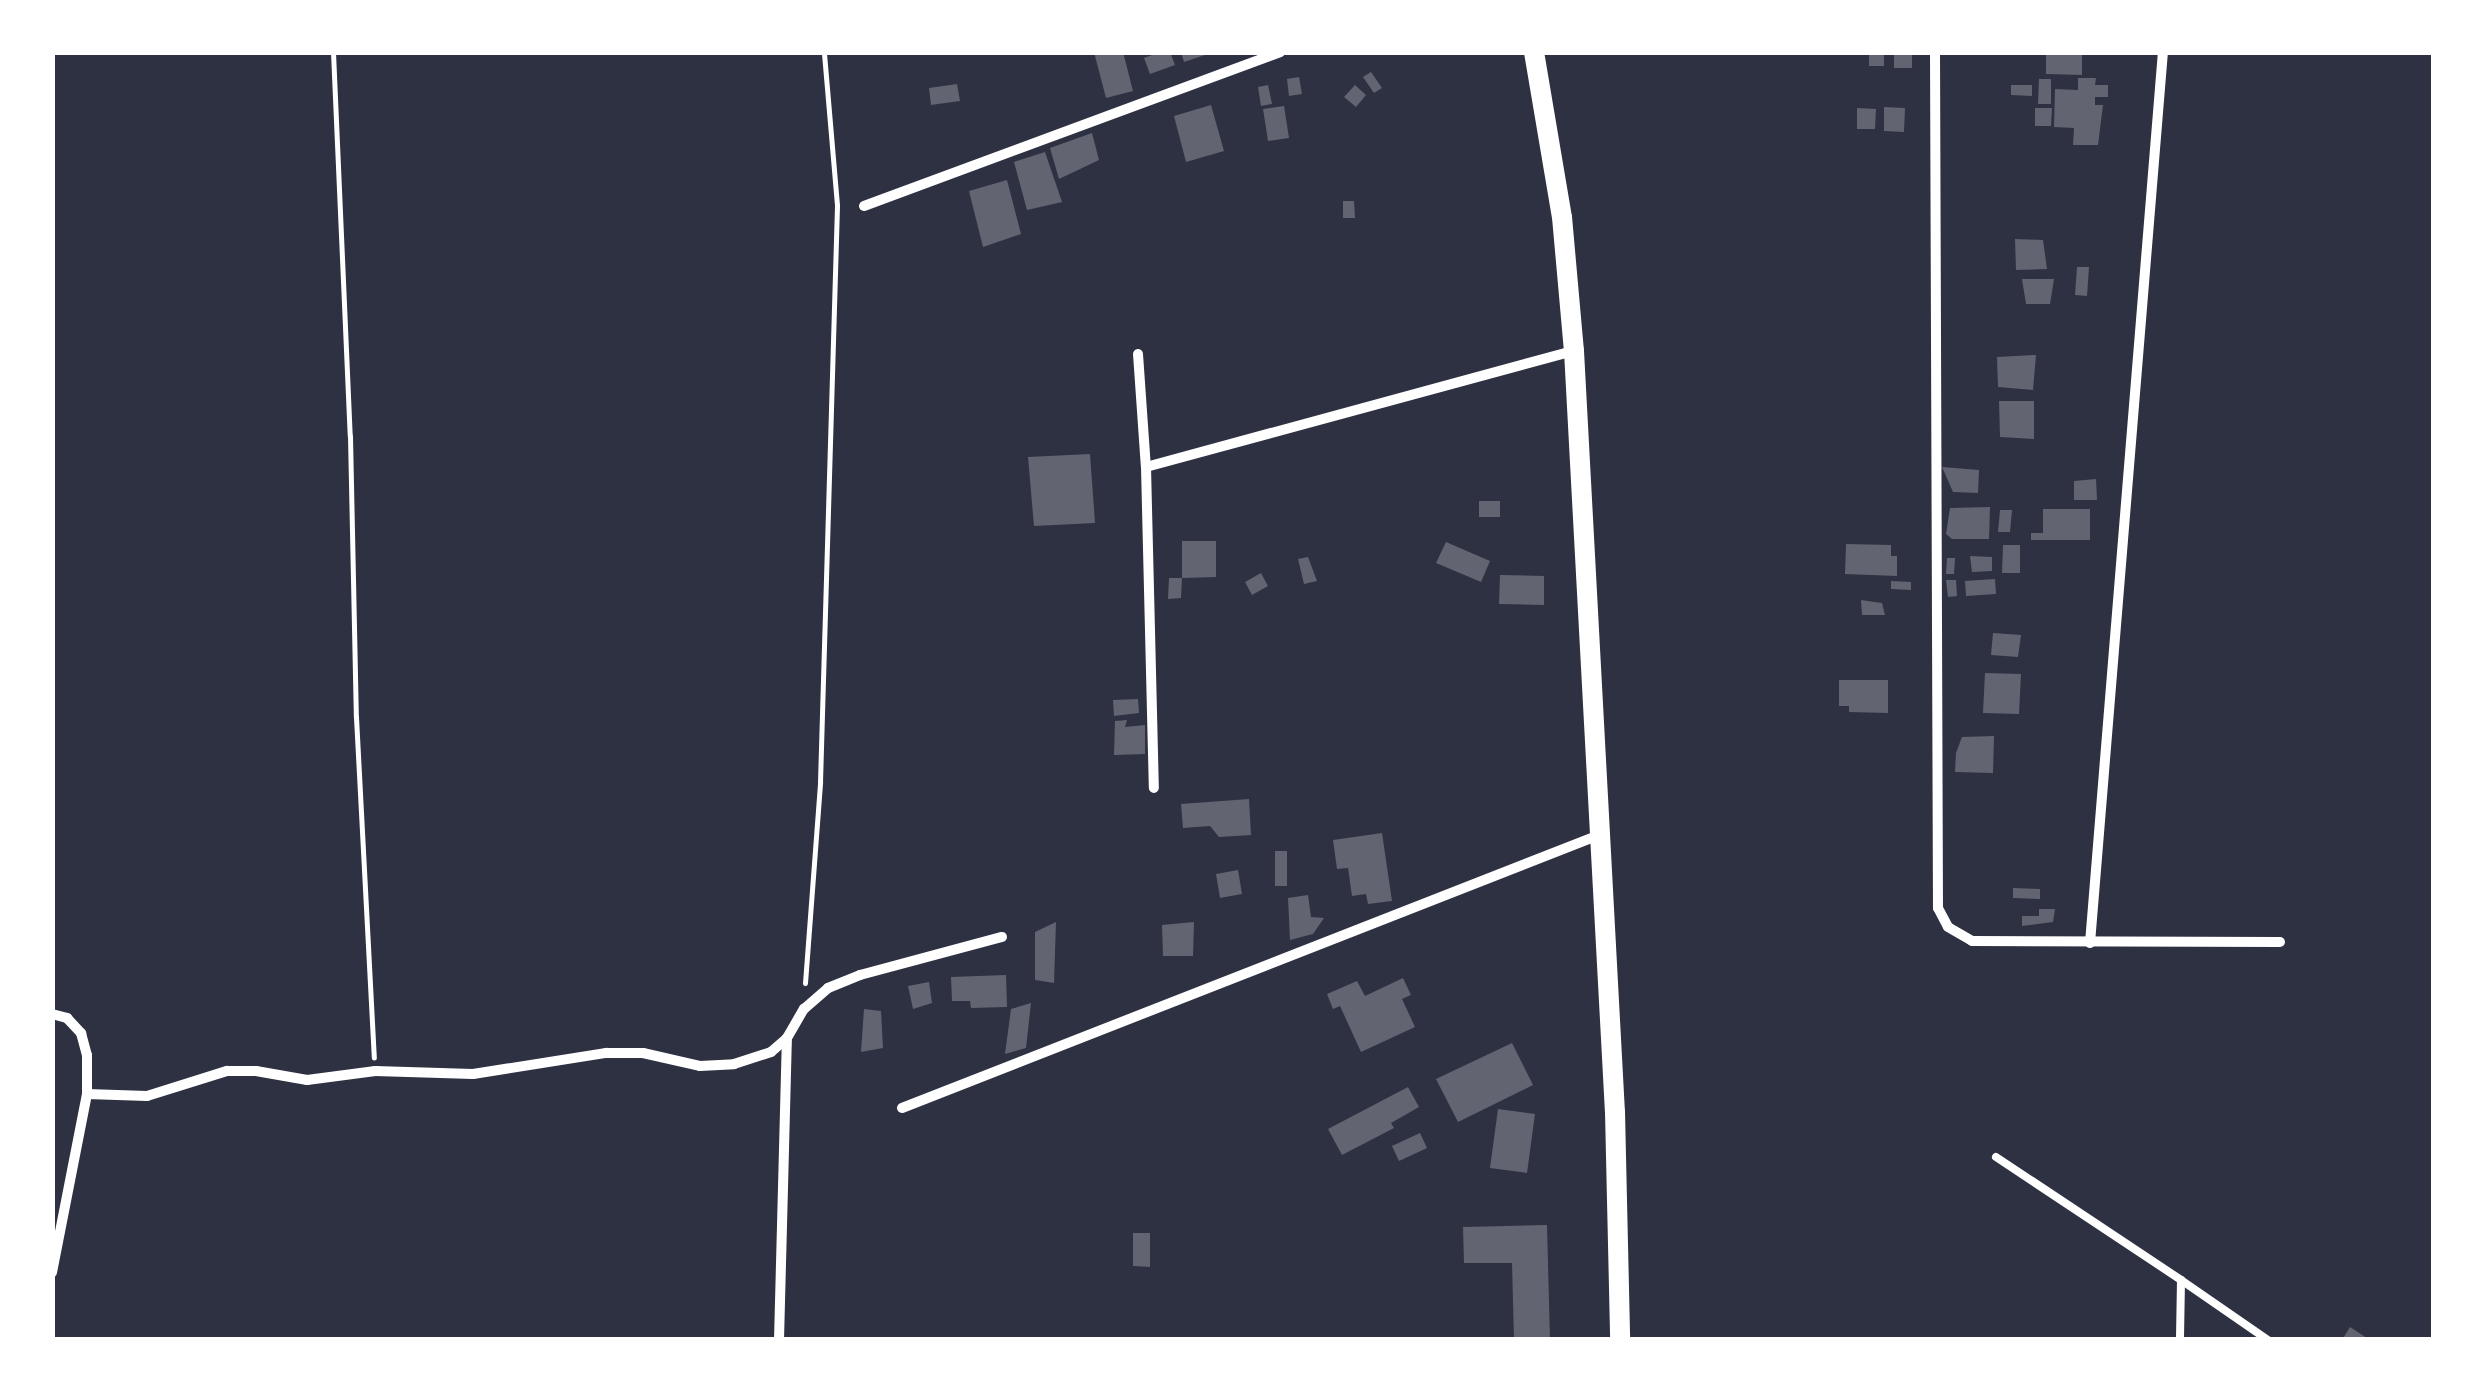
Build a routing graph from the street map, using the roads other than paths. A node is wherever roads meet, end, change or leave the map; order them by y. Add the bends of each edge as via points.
1 (1280, 52) edge
2 (1534, 52) edge
3 (1935, 52) edge
4 (2164, 52) edge
5 (864, 206) dead end
6 (1574, 351) junction
7 (1138, 354) dead end
8 (1146, 468) junction
9 (1154, 788) dead end
10 (1599, 834) junction
11 (1002, 938) dead end
12 (2280, 942) dead end
13 (2090, 943) junction
14 (52, 1014) edge
15 (787, 1038) junction
16 (87, 1094) junction
17 (902, 1108) dead end
18 (1996, 1157) dead end
19 (52, 1273) edge
20 (2181, 1280) junction
21 (779, 1340) edge
22 (1620, 1340) edge
23 (2180, 1340) edge
24 (2268, 1340) edge

1 - 5 street
2 - 6 main road via 1562,217
3 - 13 street via 1938,908 1948,927 1972,941
4 - 13 street
6 - 8 street
6 - 10 main road
7 - 8 street
8 - 9 street
10 - 17 street
10 - 22 main road
11 - 15 street via 828,988 804,1009
12 - 13 street
14 - 16 street via 81,1033
15 - 16 street via 771,1052 734,1064 606,1053 472,1074 375,1070 307,1080 227,1070 147,1096
15 - 21 street
16 - 19 street
18 - 20 lane
20 - 23 lane
20 - 24 lane

